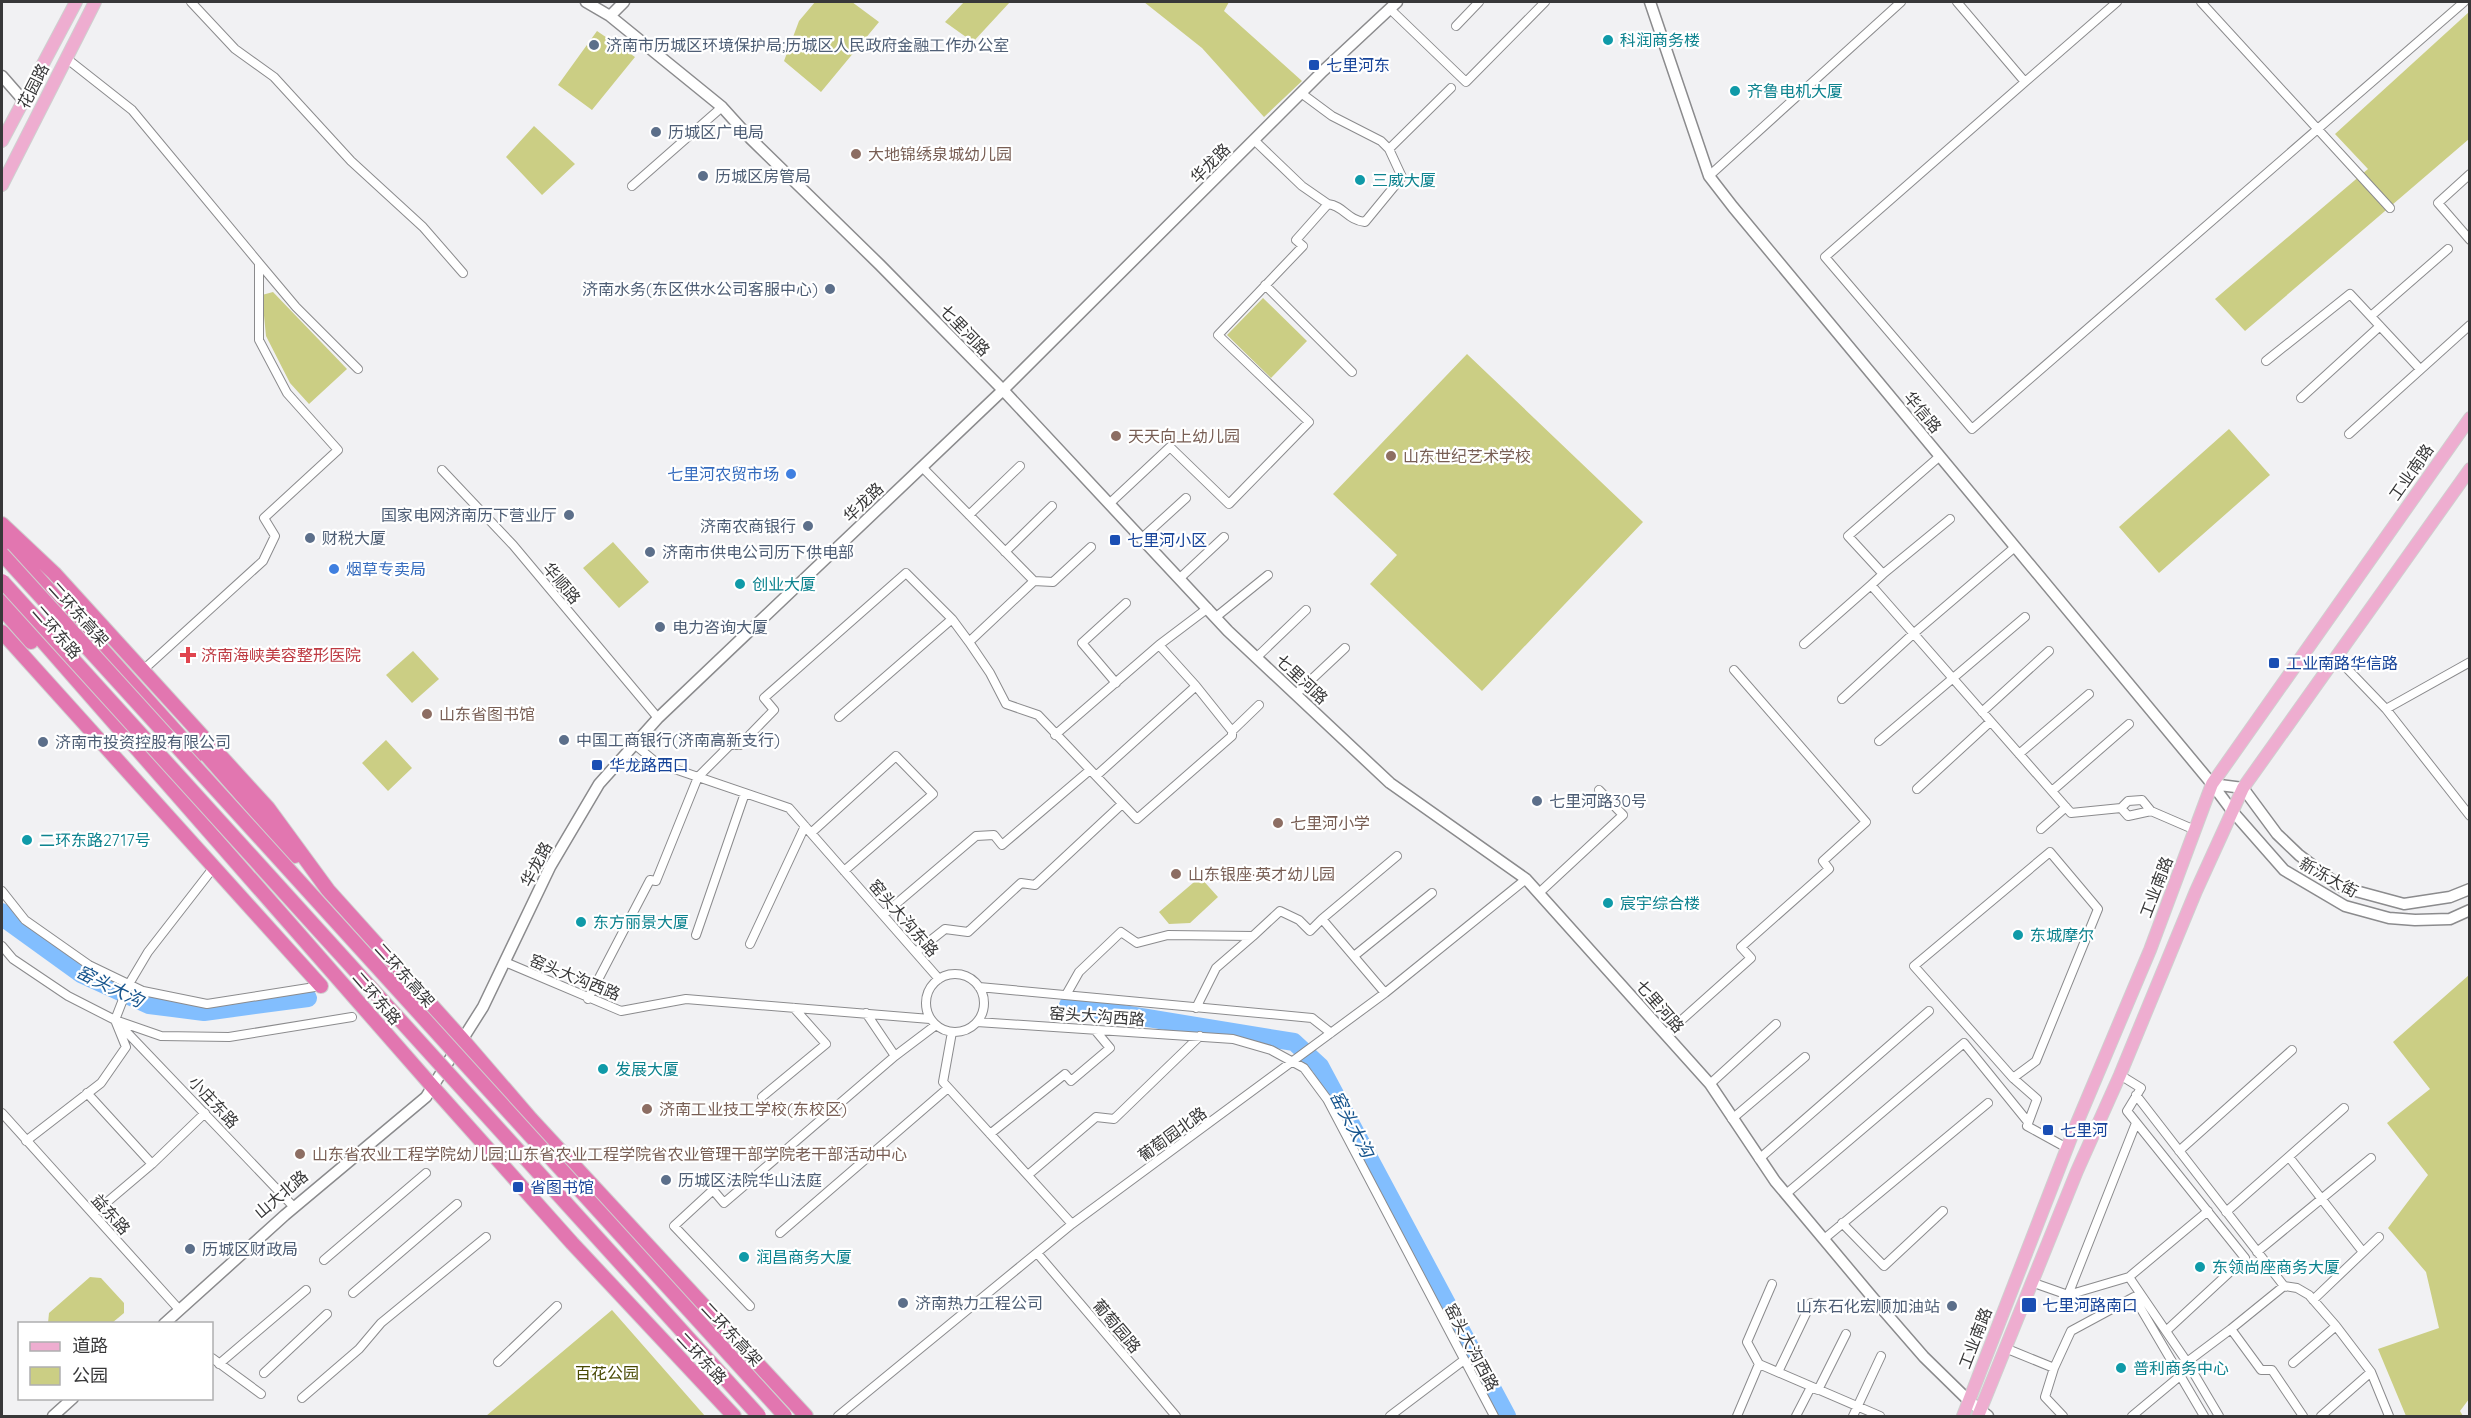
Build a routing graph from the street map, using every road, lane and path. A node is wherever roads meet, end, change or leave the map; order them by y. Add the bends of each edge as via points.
1 (76, 2) edge
2 (95, 2) edge
3 (191, 2) edge
4 (586, 2) edge
5 (624, 2) edge
6 (1479, 2) edge
7 (1545, 2) edge
8 (1650, 2) edge
9 (1901, 2) edge
10 (1957, 2) edge
11 (2117, 2) edge
12 (2201, 2) edge
13 (2464, 2) edge
14 (1393, 5) edge
15 (2469, 8) edge
16 (610, 16) junction
17 (1456, 26) dead end
18 (66, 58) junction
19 (2, 76) edge
20 (2025, 82) junction
21 (1451, 88) dead end
22 (1301, 93) junction
23 (23, 100) junction
24 (722, 108) junction
25 (2317, 128) junction
26 (1254, 140) junction
27 (2, 141) edge
28 (1389, 149) junction
29 (2469, 174) edge
30 (1709, 176) junction
31 (2, 185) edge
32 (632, 186) dead end
33 (1328, 204) junction
34 (2390, 208) dead end
35 (2469, 240) edge
36 (2448, 249) dead end
37 (259, 263) junction
38 (463, 273) dead end
39 (1265, 285) junction
40 (2371, 316) junction
41 (2469, 324) edge
42 (2380, 326) junction
43 (2266, 361) dead end
44 (358, 369) dead end
45 (2420, 369) junction
46 (1352, 372) dead end
47 (1003, 390) junction
48 (2301, 398) dead end
49 (2469, 418) edge
50 (2349, 434) dead end
51 (1940, 456) junction
52 (922, 466) junction
53 (1020, 466) dead end
54 (2469, 469) edge
55 (442, 470) dead end
56 (1186, 498) dead end
57 (1109, 504) junction
58 (1052, 506) dead end
59 (969, 515) junction
60 (1950, 519) dead end
61 (2, 524) edge
62 (1224, 537) dead end
63 (1142, 538) junction
64 (2, 539) edge
65 (1091, 547) dead end
66 (2015, 547) junction
67 (1005, 552) junction
68 (2, 554) edge
69 (1883, 574) junction
70 (1268, 575) dead end
71 (1180, 578) junction
72 (2, 581) edge
73 (1034, 581) junction
74 (1871, 585) junction
75 (2, 595) edge
76 (1126, 603) dead end
77 (1208, 608) junction
78 (2, 609) edge
79 (1306, 610) dead end
80 (1216, 617) junction
81 (2025, 617) dead end
82 (952, 619) junction
83 (2, 632) edge
84 (1913, 634) junction
85 (969, 642) junction
86 (1804, 644) dead end
87 (1160, 645) junction
88 (1345, 648) dead end
89 (2049, 651) dead end
90 (1257, 657) junction
91 (2336, 657) junction
92 (2469, 662) edge
93 (1734, 670) dead end
94 (142, 671) junction
95 (1952, 678) junction
96 (1116, 683) junction
97 (1196, 686) junction
98 (1296, 694) junction
99 (2089, 694) dead end
100 (1842, 699) dead end
101 (1259, 705) dead end
102 (2386, 709) junction
103 (1982, 711) junction
104 (658, 717) junction
105 (839, 717) dead end
106 (1990, 722) junction
107 (2129, 724) dead end
108 (1232, 731) junction
109 (1055, 735) junction
110 (1879, 741) dead end
111 (634, 744) junction
112 (2019, 754) junction
113 (1093, 773) junction
114 (698, 777) junction
115 (2212, 783) junction
116 (2243, 788) junction
117 (1917, 789) dead end
118 (1599, 790) dead end
119 (2052, 791) junction
120 (745, 793) junction
121 (1122, 804) junction
122 (2066, 807) junction
123 (2121, 808) junction
124 (2151, 811) junction
125 (2233, 812) junction
126 (2469, 816) edge
127 (805, 826) junction
128 (2041, 829) dead end
129 (2195, 830) junction
130 (811, 833) junction
131 (1396, 856) dead end
132 (214, 867) junction
133 (844, 871) junction
134 (1526, 879) junction
135 (328, 890) junction
136 (2469, 890) edge
137 (2, 891) edge
138 (1539, 892) junction
139 (1432, 893) dead end
140 (2469, 910) edge
141 (282, 915) junction
142 (883, 915) junction
143 (1322, 919) junction
144 (696, 935) dead end
145 (1253, 936) junction
146 (750, 944) dead end
147 (2, 946) edge
148 (916, 952) junction
149 (1353, 956) junction
150 (505, 962) junction
151 (939, 979) junction
152 (129, 984) junction
153 (321, 986) joint
154 (979, 987) junction
155 (1385, 993) junction
156 (1066, 996) junction
157 (588, 999) junction
158 (794, 1008) junction
159 (1196, 1008) junction
160 (1929, 1011) dead end
161 (866, 1013) junction
162 (352, 1017) dead end
163 (115, 1020) junction
164 (933, 1022) junction
165 (976, 1022) junction
166 (1776, 1024) dead end
167 (1095, 1030) junction
168 (952, 1032) junction
169 (1331, 1033) junction
170 (1667, 1033) junction
171 (1200, 1036) junction
172 (462, 1039) junction
173 (2292, 1050) dead end
174 (896, 1056) junction
175 (1805, 1057) dead end
176 (1293, 1061) junction
177 (2120, 1075) junction
178 (2013, 1078) junction
179 (1710, 1084) junction
180 (948, 1088) junction
181 (430, 1089) junction
182 (87, 1093) junction
183 (2136, 1095) junction
184 (762, 1097) dead end
185 (1988, 1103) dead end
186 (2344, 1108) dead end
187 (2, 1113) edge
188 (205, 1113) junction
189 (1732, 1119) junction
190 (2028, 1122) junction
191 (2136, 1123) junction
192 (990, 1134) junction
193 (26, 1141) junction
194 (2067, 1148) junction
195 (2179, 1151) junction
196 (2289, 1157) junction
197 (2371, 1158) dead end
198 (1759, 1159) junction
199 (152, 1164) junction
200 (426, 1173) dead end
201 (1028, 1175) junction
202 (1786, 1194) junction
203 (2322, 1198) junction
204 (291, 1204) junction
205 (457, 1204) dead end
206 (1943, 1211) dead end
207 (2208, 1211) junction
208 (2226, 1212) junction
209 (93, 1214) junction
210 (1842, 1223) junction
211 (1072, 1224) junction
212 (780, 1233) dead end
213 (486, 1237) dead end
214 (2379, 1237) dead end
215 (1824, 1239) junction
216 (2257, 1252) junction
217 (2364, 1252) junction
218 (1037, 1253) junction
219 (324, 1260) dead end
220 (2129, 1277) junction
221 (2031, 1282) junction
222 (1772, 1284) dead end
223 (2283, 1286) junction
224 (306, 1290) dead end
225 (353, 1293) dead end
226 (2068, 1295) junction
227 (2313, 1300) junction
228 (1811, 1303) dead end
229 (176, 1306) junction
230 (557, 1306) dead end
231 (750, 1306) dead end
232 (327, 1314) dead end
233 (158, 1322) edge
234 (169, 1322) edge
235 (2336, 1326) junction
236 (2231, 1329) junction
237 (2166, 1331) junction
238 (1846, 1334) dead end
239 (2005, 1348) junction
240 (1881, 1356) dead end
241 (213, 1359) edge
242 (1464, 1360) junction
243 (498, 1362) dead end
244 (2187, 1362) junction
245 (2293, 1363) dead end
246 (219, 1364) junction
247 (1759, 1364) junction
248 (2054, 1368) junction
249 (1778, 1372) junction
250 (2371, 1372) junction
251 (264, 1373) dead end
252 (2180, 1376) junction
253 (774, 1381) junction
254 (1815, 1388) junction
255 (261, 1394) dead end
256 (302, 1398) dead end
257 (71, 1400) edge
258 (78, 1400) edge
259 (1968, 1400) junction
260 (1857, 1407) junction
261 (1982, 1414) edge
262 (53, 1416) edge
263 (60, 1416) edge
264 (734, 1416) edge
265 (759, 1416) edge
266 (785, 1416) edge
267 (806, 1416) edge
268 (818, 1416) edge
269 (838, 1416) edge
270 (1176, 1416) edge
271 (1390, 1416) edge
272 (1494, 1416) edge
273 (1737, 1416) edge
274 (1796, 1416) edge
275 (1853, 1416) edge
276 (1880, 1416) edge
277 (1963, 1416) edge
278 (2063, 1416) edge
279 (2132, 1416) edge
280 (2204, 1416) edge
281 (2219, 1416) edge
282 (2303, 1416) edge
283 (2321, 1416) edge
284 (2389, 1416) edge

1 - 23 main road, 花园路
2 - 18 main road, 花园路
3 - 38 street via 235,49 274,77
4 - 16 main road, 七里河路
5 - 16 main road
6 - 17 street
7 - 14 street via 1466,82
8 - 30 main road, 华信路
9 - 30 street
10 - 20 street
11 - 20 street
12 - 25 street
13 - 15 street
13 - 25 street
14 - 22 main road, 华龙路
16 - 24 main road, 七里河路
18 - 31 main road, 花园路
18 - 37 street via 132,110
19 - 23 main road
20 - 25 street via 1825,257 1972,429
21 - 28 street
22 - 26 main road, 华龙路
22 - 28 street
23 - 27 main road, 花园路
24 - 32 street
24 - 47 main road, 七里河路
25 - 34 street
26 - 33 street via 1302,186
26 - 47 main road, 华龙路
28 - 33 street via 1402,177 1365,222 1354,221
29 - 35 street via 2438,203
30 - 51 main road, 华信路
33 - 39 street via 1296,240 1302,246
36 - 40 street
37 - 44 street
37 - 94 street via 259,340 287,393 338,450 264,518 275,536 263,561
39 - 46 street
39 - 57 street via 1218,335 1309,422 1229,504 1170,447
40 - 42 street
40 - 43 street via 2350,294
41 - 45 street
42 - 45 street
42 - 48 street
45 - 50 street
47 - 52 main road, 华龙路
47 - 57 main road, 七里河路
49 - 115 main road, 工业南路
51 - 66 main road, 华信路
51 - 69 street via 1848,536
52 - 59 street
52 - 104 main road, 华龙路
53 - 59 street
54 - 91 main road, 工业南路
55 - 104 street, 华顺路 via 513,545
56 - 63 street
57 - 63 main road, 七里河路
58 - 67 street
59 - 67 street
60 - 69 street
61 - 94 highway via 54,573
62 - 71 street
63 - 71 main road, 七里河路
64 - 135 highway via 32,560 279,840
65 - 73 street via 1053,582
66 - 84 street
66 - 115 main road, 华信路
67 - 73 street
68 - 266 highway, 二环东高架, bridge
69 - 74 street
70 - 80 street
71 - 77 main road, 七里河路
72 - 265 highway, bridge
73 - 85 street
74 - 84 street
74 - 86 street
75 - 141 highway, 二环东路
76 - 96 street via 1082,643
77 - 80 main road, 七里河路
77 - 87 street
78 - 141 highway via 237,873
79 - 90 street
80 - 90 main road, 七里河路
81 - 95 street
82 - 85 street
82 - 105 street
82 - 114 street via 906,573 764,698 774,710 740,745 730,745
83 - 132 highway
84 - 95 street
84 - 100 street
85 - 109 street via 1006,704 1038,715
87 - 96 street
87 - 97 street
88 - 98 street
89 - 103 street
90 - 98 main road, 七里河路
91 - 102 street
91 - 116 main road, 工业南路
92 - 102 street
93 - 170 street via 1866,822 1823,861 1829,869 1741,946 1751,958
94 - 135 highway via 268,808
95 - 103 street
95 - 110 street
96 - 109 street
97 - 108 street
97 - 113 street
98 - 134 main road, 七里河路 via 1390,783
99 - 112 street
101 - 108 street
102 - 126 street
103 - 106 street
104 - 111 main road, 华龙路
106 - 112 street
106 - 117 street
107 - 119 street
108 - 121 street via 1232,736 1137,819
109 - 113 street
111 - 114 street, 窑头大沟东路 via 657,763
111 - 150 main road, 华龙路 via 599,784 550,867
112 - 119 street
113 - 121 street
113 - 142 street via 1002,845 994,835 975,836
114 - 120 street, 窑头大沟东路
114 - 157 street via 656,881 650,880
115 - 116 main road
115 - 125 main road, 新泺大街
115 - 129 main road, 工业南路
116 - 125 main road, 工业南路
116 - 136 main road, 新泺大街 via 2277,834 2341,887 2404,904
118 - 138 street via 1623,815
119 - 122 street
120 - 127 street, 窑头大沟东路 via 789,808
120 - 144 street
121 - 148 street via 1035,885 1022,883 968,932 945,929
122 - 123 street via 2071,813
122 - 128 street
123 - 124 street via 2128,816
123 - 124 street via 2128,801 2142,800
124 - 129 street
125 - 140 main road, 新泺大街 via 2284,870 2345,906 2389,918 2415,920 2450,919
125 - 177 main road, 工业南路
127 - 130 street, 窑头大沟东路
127 - 146 street
129 - 194 main road, 工业南路 via 2150,950
130 - 133 street, 窑头大沟东路
130 - 133 street via 896,756 933,794
131 - 143 street
132 - 152 street via 148,952
132 - 153 highway
133 - 142 street, 窑头大沟东路
134 - 138 main road, 七里河路
134 - 155 street, 葡萄园北路
135 - 172 highway
137 - 152 street via 25,920 89,965
138 - 170 main road, 七里河路
139 - 149 street
141 - 181 highway, 二环东路
142 - 148 street, 窑头大沟东路
143 - 145 street via 1310,931 1299,920 1280,911
143 - 149 street
145 - 156 street via 1168,934 1137,943 1121,932 1079,972
145 - 159 street via 1216,968
147 - 163 street via 13,959 68,996
148 - 151 street, 窑头大沟东路
149 - 155 street
150 - 157 street, 窑头大沟西路
150 - 172 main road, 华龙路
151 - 154 street, 窑头大沟东路 via 947,975 965,976
151 - 164 street via 928,993 926,1010
152 - 153 street via 143,991 207,1004
152 - 163 street
154 - 156 street, 窑头大沟东路
154 - 165 street via 984,1005
155 - 169 street, 葡萄园北路
156 - 159 street, 窑头大沟东路
157 - 158 street, 窑头大沟西路 via 621,1011 686,999
158 - 161 street, 窑头大沟西路
158 - 184 street via 826,1044
159 - 169 street, 窑头大沟东路 via 1312,1018
160 - 198 street
161 - 164 street, 窑头大沟西路
161 - 174 street
162 - 163 street via 229,1037 161,1036
163 - 182 street via 126,1047 101,1083
163 - 188 street, 小庄东路
164 - 168 street, 窑头大沟西路
164 - 174 street
165 - 167 street, 窑头大沟西路
165 - 168 street, 窑头大沟西路 via 970,1028
166 - 179 street
167 - 171 street, 窑头大沟西路
167 - 192 street via 1110,1048 1071,1081 1065,1074
168 - 180 street via 943,1082
169 - 176 street, 葡萄园北路
170 - 179 main road, 七里河路
171 - 176 street, 窑头大沟西路 via 1233,1038
171 - 201 street via 1114,1119 1096,1117
172 - 181 main road, 华龙路
172 - 253 highway via 539,1128
173 - 195 street
174 - 231 street via 724,1203 713,1190 674,1226
175 - 189 street
176 - 211 street, 葡萄园北路
176 - 242 street, 窑头大沟西路 via 1304,1068 1327,1099
177 - 183 street via 2141,1088
177 - 221 main road, 工业南路
178 - 178 street via 2036,1061 2098,909 2050,852 1914,966
178 - 190 street via 2037,1099
179 - 189 main road, 七里河路
180 - 192 street
180 - 212 street
181 - 204 main road, 山大北路
181 - 234 main road, 山大北路 via 426,1097 285,1215
181 - 264 highway, 二环东路
182 - 193 street
182 - 199 street
183 - 191 street via 2127,1111
183 - 195 street
185 - 210 street
186 - 196 street
187 - 193 street, 益东路
188 - 199 street
188 - 204 street, 小庄东路
189 - 198 main road, 七里河路
190 - 194 street via 2027,1126
190 - 202 street via 1964,1043
191 - 207 street
191 - 226 street
192 - 201 street
193 - 209 street, 益东路
194 - 259 main road, 工业南路
195 - 208 street
196 - 203 street
196 - 208 street
197 - 203 street
198 - 202 main road, 七里河路
199 - 209 street
200 - 219 street
201 - 211 street
202 - 215 main road, 七里河路
203 - 216 street
203 - 217 street
204 - 229 main road, 山大北路
205 - 225 street
206 - 210 street via 1884,1266
207 - 220 street
207 - 237 street via 2245,1258
208 - 216 street
209 - 229 street, 益东路
210 - 215 street
211 - 218 street, 葡萄园北路
213 - 256 street via 381,1323 359,1349
214 - 217 street
215 - 259 main road, 七里河路 via 1924,1357
216 - 223 street
217 - 227 street
218 - 269 street, 葡萄园北路
218 - 270 street, 葡萄园路
220 - 226 street
220 - 237 street
221 - 226 street
221 - 239 main road, 工业南路
222 - 247 street via 1747,1342
223 - 227 street via 2298,1288
223 - 236 street
224 - 246 street
227 - 235 street
228 - 249 street
229 - 233 main road, 山大北路
230 - 243 street
232 - 251 street
235 - 245 street
235 - 250 street
236 - 244 street
236 - 282 street via 2261,1370 2272,1370
237 - 244 street
238 - 254 street
239 - 248 street
239 - 261 main road, 工业南路
240 - 260 street
241 - 246 street
242 - 271 street
242 - 272 street, 窑头大沟西路
244 - 281 street
246 - 255 street
247 - 249 street
247 - 273 street
248 - 252 street via 2071,1331 2134,1297
248 - 278 street via 2045,1397
249 - 254 street
250 - 283 street
250 - 284 street
252 - 279 street
252 - 280 street
253 - 267 highway
253 - 268 highway
254 - 260 street
254 - 274 street
257 - 262 main road
258 - 263 main road
259 - 261 main road, 七里河路
259 - 277 main road, 工业南路
260 - 275 street
260 - 276 street

